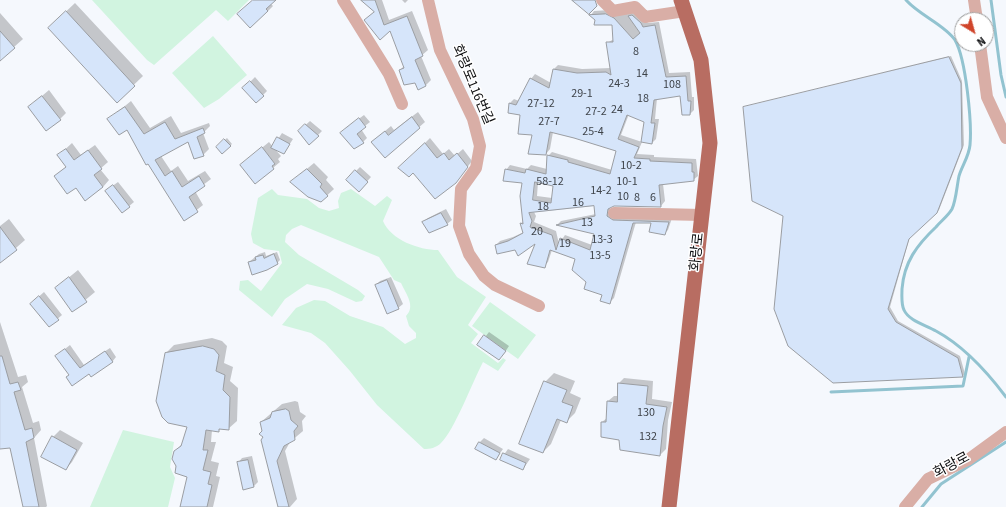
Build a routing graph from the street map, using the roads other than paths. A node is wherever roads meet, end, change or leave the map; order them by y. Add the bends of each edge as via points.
1 (343, 0) edge
2 (428, 0) edge
3 (602, 0) edge
4 (974, 0) edge
5 (633, 3) edge
6 (683, 6) edge
7 (976, 12) edge
8 (981, 52) edge
9 (402, 104) dead end
10 (1006, 138) edge
11 (614, 213) dead end
12 (702, 214) junction
13 (539, 306) dead end
14 (1006, 432) edge
15 (669, 507) edge
16 (905, 507) edge

1 - 9 street via 389,74
2 - 13 street, 화랑로116번길 via 440,50 474,119 480,146 476,168 461,189 459,226 469,254 484,276 495,285
3 - 5 street via 613,11
4 - 7 street
5 - 6 street via 645,17
6 - 12 main road, 화랑로 via 701,60 710,143
8 - 10 street via 987,97
11 - 12 street
12 - 15 main road, 화랑로
14 - 16 street, 화랑로 via 969,459 928,479

